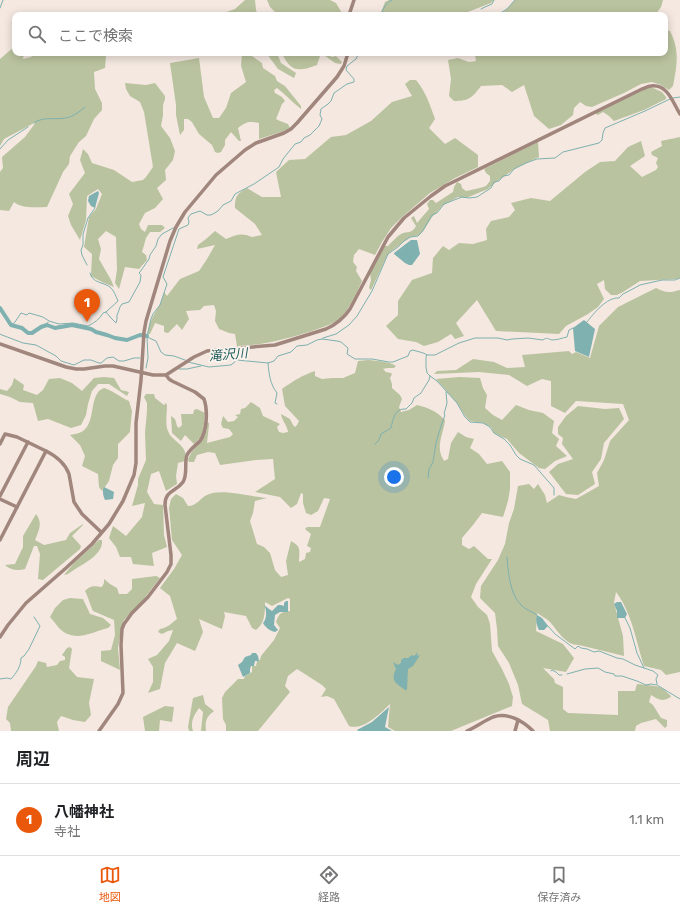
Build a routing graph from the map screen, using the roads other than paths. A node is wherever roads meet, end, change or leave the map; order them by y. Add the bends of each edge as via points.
1 (354, 0) edge
2 (350, 12) edge
3 (347, 56) edge
4 (680, 114) edge
5 (0, 344) edge
6 (142, 372) junction
7 (166, 375) junction
8 (0, 432) edge
9 (5, 434) junction
10 (28, 442) junction
11 (0, 444) edge
12 (46, 451) junction
13 (0, 498) edge
14 (17, 507) junction
15 (101, 532) junction
16 (0, 540) edge
17 (0, 637) edge
18 (518, 720) junction
19 (99, 731) edge
20 (468, 731) edge
21 (515, 731) edge
22 (533, 731) edge

1 - 2 street
3 - 6 street via 336,77 291,129 245,150 212,180 180,219 170,241 148,312
4 - 7 street via 666,91 657,86 642,89 445,186 404,218 388,237 346,316 340,321 326,329 275,345 207,351
5 - 6 street via 71,368 113,366
6 - 7 street
6 - 15 street via 136,423 134,475 123,502
7 - 19 street via 204,399 205,430 188,454 184,480 166,498 171,564 148,597 124,624 121,645 123,693
8 - 9 street
9 - 10 street
9 - 11 street
10 - 12 street
10 - 13 street
12 - 14 street
12 - 15 street via 64,464 69,474 74,502 82,514
13 - 14 street
14 - 16 street
15 - 17 street via 92,544 26,602
18 - 20 street via 506,716 494,717
18 - 21 street
18 - 22 street

